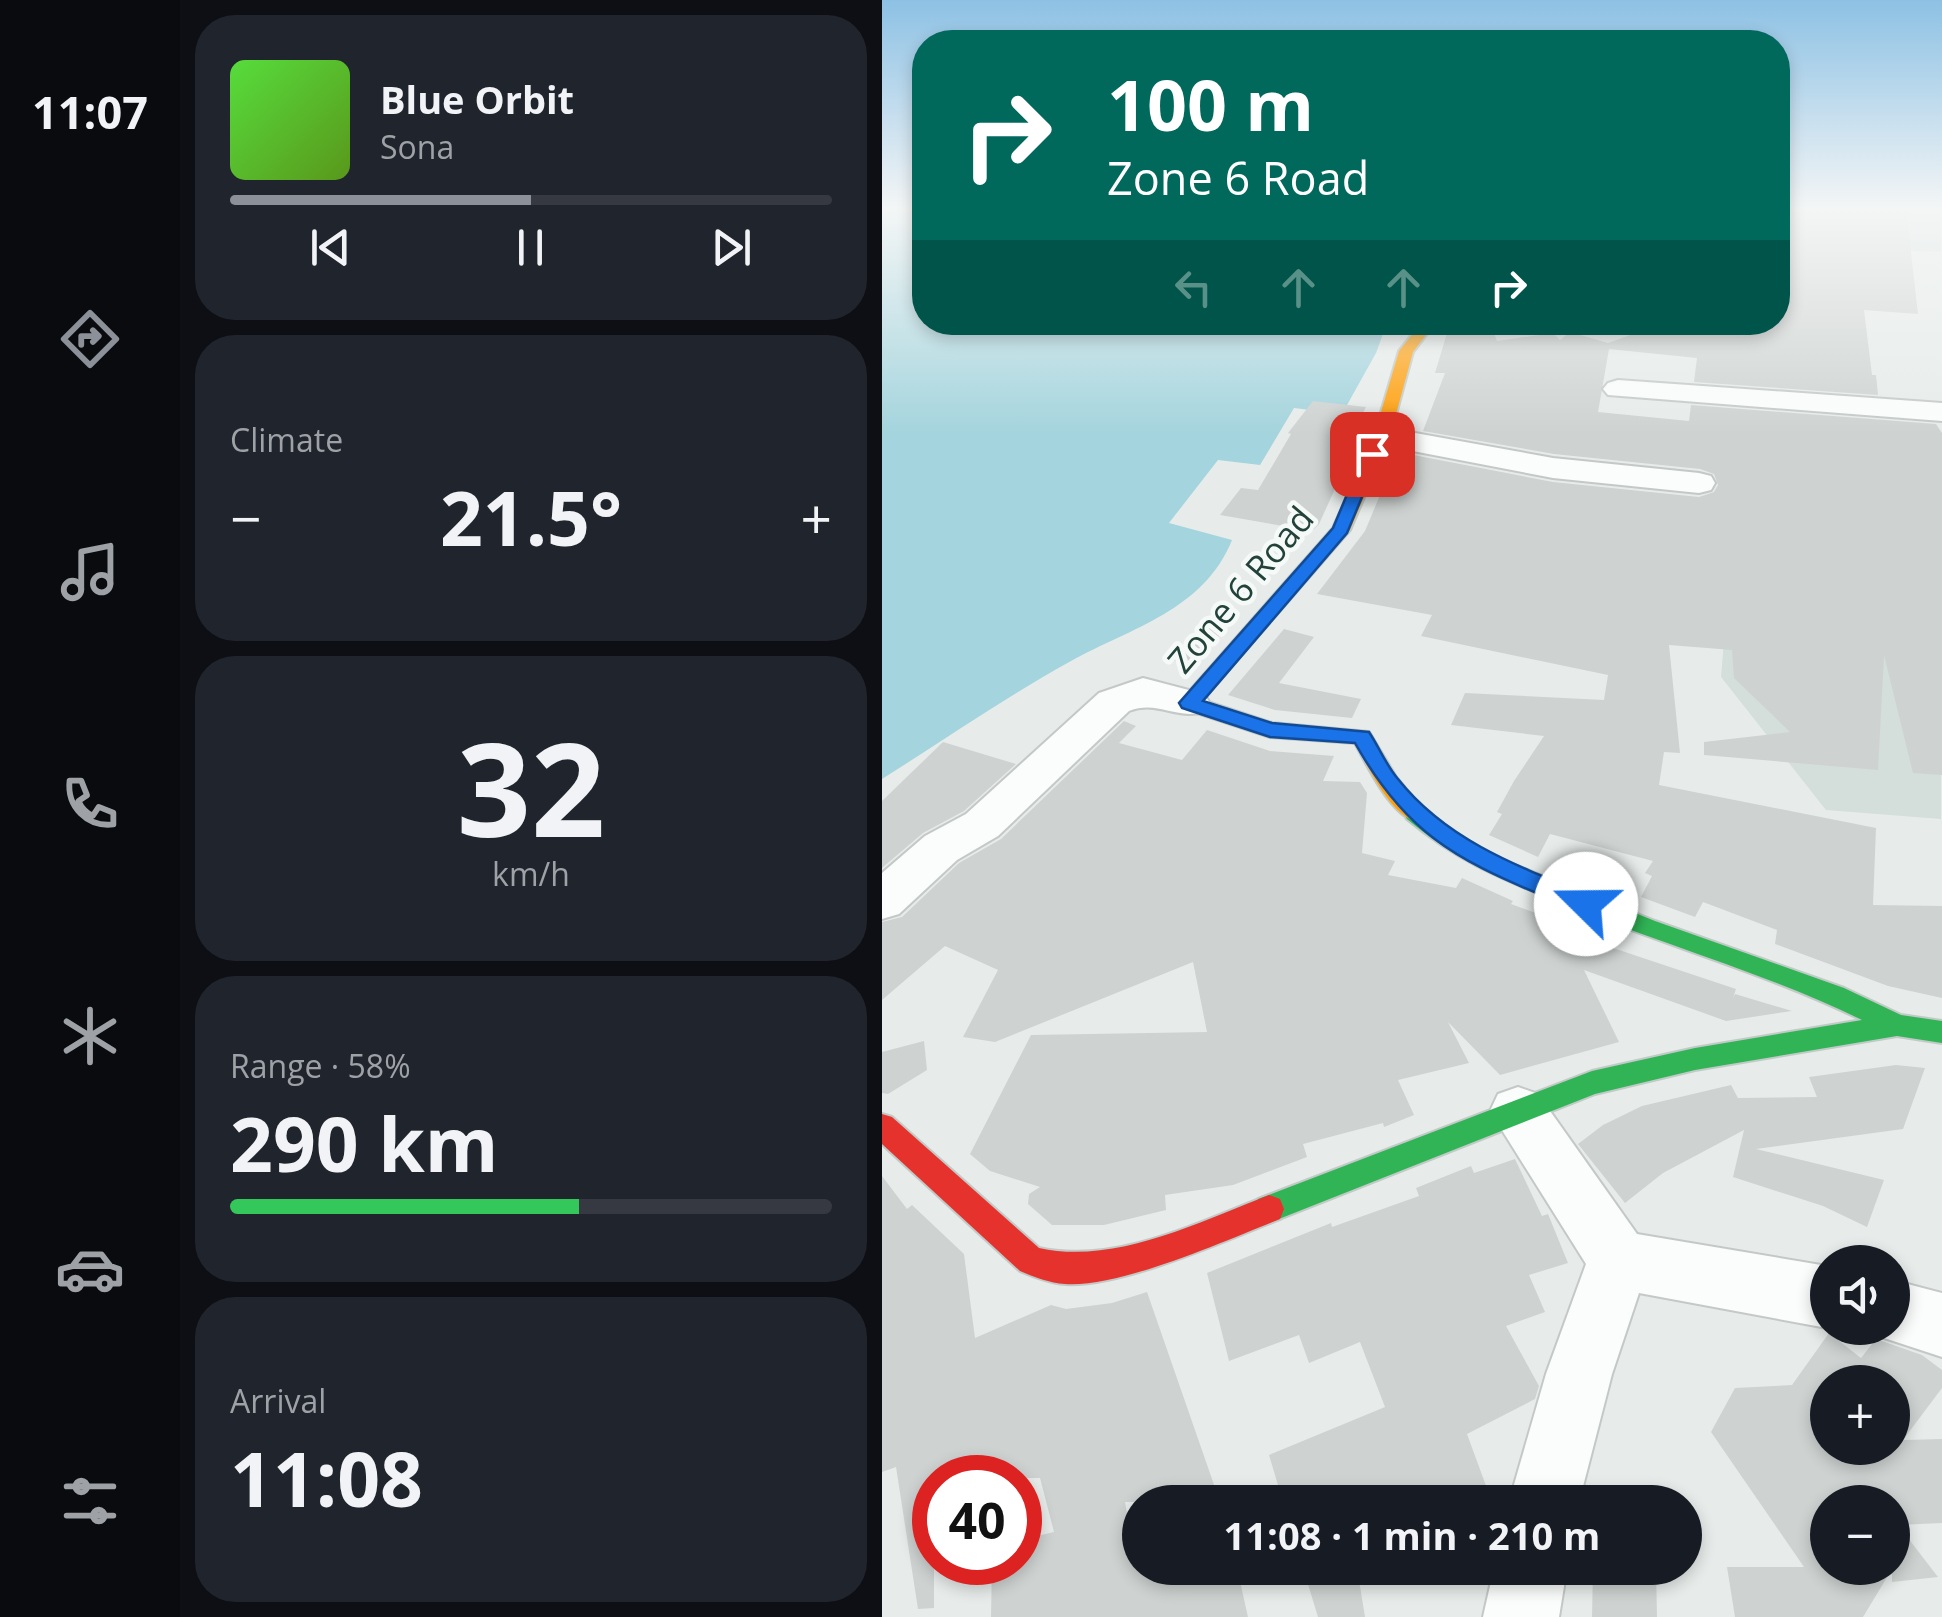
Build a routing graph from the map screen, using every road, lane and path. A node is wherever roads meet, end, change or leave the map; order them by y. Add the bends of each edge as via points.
1 (1419, 335) edge
2 (1618, 389) dead end
3 (1942, 412) edge
4 (1386, 421) junction
5 (1699, 483) dead end
6 (1189, 703) junction
7 (882, 901) edge
8 (1897, 1025) junction
9 (1942, 1032) edge
10 (1518, 1111) junction
11 (882, 1126) edge
12 (1620, 1260) junction
13 (1810, 1294) edge
14 (1910, 1316) edge
15 (1942, 1325) edge
16 (1549, 1485) edge
17 (1527, 1585) edge
18 (1521, 1617) edge

1 - 4 street, Zone 6 Road via 1406,350
2 - 3 street
4 - 5 street via 1554,468
4 - 6 street, Zone 6 Road via 1341,530
6 - 7 street via 1144,691 1114,702 982,825 941,848
6 - 8 street, Zone 6 Road via 1270,730 1362,737 1408,808 1496,868 1836,995
8 - 9 street, Zone 6 Road
8 - 10 street via 1695,1059 1592,1083
10 - 11 street via 1193,1239 1066,1269 1032,1261
10 - 12 street
12 - 13 street
12 - 16 street
14 - 15 street
17 - 18 street

